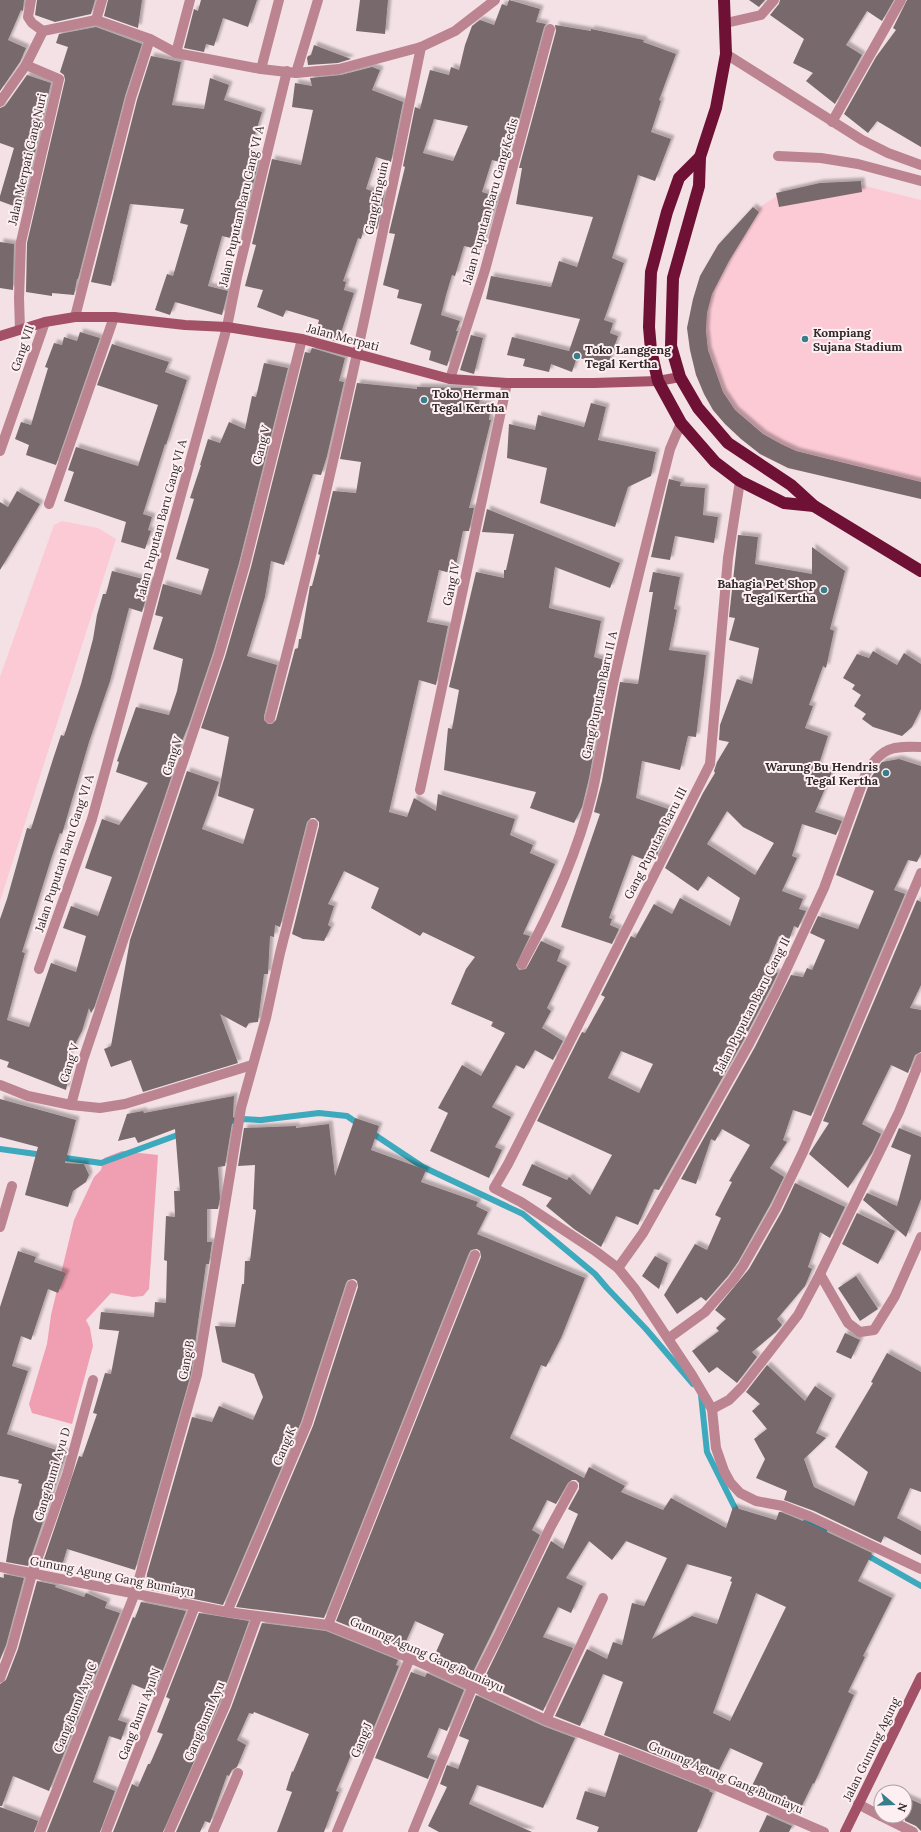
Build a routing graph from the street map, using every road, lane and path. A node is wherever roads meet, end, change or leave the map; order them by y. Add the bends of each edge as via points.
1 (31, 0) edge
2 (102, 0) edge
3 (190, 0) edge
4 (279, 0) edge
5 (318, 0) edge
6 (494, 0) edge
7 (724, 0) edge
8 (774, 0) edge
9 (901, 0) edge
10 (96, 20) junction
11 (726, 23) junction
12 (550, 29) dead end
13 (43, 31) junction
14 (150, 39) junction
15 (421, 47) junction
16 (176, 52) junction
17 (726, 54) junction
18 (26, 65) junction
19 (261, 69) junction
20 (291, 72) junction
21 (0, 102) edge
22 (832, 122) junction
23 (778, 156) dead end
24 (700, 157) junction
25 (921, 165) edge
26 (921, 181) edge
27 (75, 317) junction
28 (114, 317) junction
29 (45, 322) junction
30 (227, 327) junction
31 (20, 330) junction
32 (0, 336) edge
33 (302, 339) junction
34 (357, 355) junction
35 (680, 377) junction
36 (450, 379) junction
37 (658, 381) junction
38 (506, 383) junction
39 (681, 423) junction
40 (0, 451) edge
41 (740, 481) junction
42 (49, 504) dead end
43 (814, 506) junction
44 (921, 571) edge
45 (270, 718) dead end
46 (921, 747) edge
47 (420, 790) dead end
48 (313, 824) dead end
49 (921, 873) edge
50 (522, 964) dead end
51 (39, 968) dead end
52 (921, 1058) edge
53 (252, 1064) junction
54 (0, 1085) edge
55 (71, 1105) junction
56 (12, 1186) dead end
57 (0, 1227) edge
58 (921, 1237) edge
59 (476, 1255) dead end
60 (618, 1268) junction
61 (820, 1274) junction
62 (352, 1285) dead end
63 (669, 1338) junction
64 (93, 1380) dead end
65 (712, 1409) junction
66 (573, 1486) dead end
67 (0, 1567) edge
68 (921, 1569) edge
69 (32, 1574) junction
70 (135, 1593) junction
71 (603, 1598) dead end
72 (195, 1606) junction
73 (227, 1612) junction
74 (257, 1617) junction
75 (328, 1625) junction
76 (410, 1658) junction
77 (921, 1677) edge
78 (0, 1678) edge
79 (472, 1688) junction
80 (546, 1720) junction
81 (238, 1774) dead end
82 (858, 1804) junction
83 (873, 1812) edge
84 (897, 1824) edge
85 (40, 1832) edge
86 (106, 1832) edge
87 (169, 1832) edge
88 (213, 1832) edge
89 (337, 1832) edge
90 (413, 1832) edge
91 (824, 1832) edge
92 (845, 1832) edge
93 (913, 1832) edge

1 - 13 street via 28,17
2 - 10 street
3 - 16 street
4 - 19 street
5 - 20 street, Jalan Puputan Baru Gang VI A
6 - 15 street via 455,31
7 - 11 highway
8 - 11 street via 761,15
9 - 22 street
10 - 13 street
10 - 14 street
11 - 17 highway
12 - 36 street, Jalan Puputan Baru Gang Kedis via 487,262
13 - 18 street
14 - 16 street
14 - 27 street via 131,98
15 - 20 street via 339,69
15 - 34 street, Gang Pinguin
16 - 19 street
17 - 22 street
17 - 24 highway via 716,108
18 - 21 street
18 - 31 street, Jalan Merpati Gang Nuri via 59,79 21,242
19 - 20 street
20 - 30 street, Jalan Puputan Baru Gang VI A via 237,277
22 - 25 street via 888,153
23 - 26 street via 821,158 858,164
24 - 35 highway via 699,186 674,278 671,346
24 - 37 highway via 679,178 651,272 649,327
27 - 28 street, Jalan Merpati
27 - 29 street, Jalan Merpati
28 - 30 street, Jalan Merpati
28 - 42 street
29 - 31 street, Jalan Merpati
29 - 40 street, Gang VII
30 - 33 street, Jalan Merpati
30 - 51 street, Jalan Puputan Baru Gang VI A via 92,819
31 - 32 street, Jalan Merpati
33 - 34 street, Jalan Merpati
33 - 55 street, Gang V via 245,565 221,647 83,1060
34 - 36 street, Jalan Merpati
34 - 45 street, Gang Pinguin via 318,527
35 - 37 street, Jalan Merpati
35 - 43 highway via 698,408 728,443 791,485
36 - 38 street, Jalan Merpati
37 - 38 street, Jalan Merpati via 594,384
37 - 39 highway
38 - 47 street, Gang IV
39 - 41 highway via 715,462
39 - 50 street, Gang Puputan Baru II A via 670,449 614,675 586,818 568,871
41 - 43 highway via 784,503
41 - 60 street, Gang Puputan Baru III via 728,558 710,764 494,1188 536,1212
43 - 44 highway
46 - 60 street, Jalan Puputan Baru Gang II via 891,748 882,753 866,773 824,888 776,992 643,1233
48 - 53 street, Gang B via 266,1018
49 - 63 street via 803,1152 776,1208 733,1280 705,1312
52 - 61 street via 898,1112
53 - 55 street via 125,1104 100,1108
53 - 70 street, Gang B via 241,1108 198,1375
54 - 55 street via 28,1096
56 - 57 street
58 - 61 street via 895,1296 874,1330 860,1332 848,1323
59 - 75 street
60 - 63 street
61 - 65 street via 798,1315 779,1341 742,1387 729,1400
62 - 73 street, Gang K via 307,1424
63 - 65 street
64 - 69 street, Gang Bumi Ayu D via 67,1475
65 - 68 street via 716,1448 724,1472 740,1493 811,1517
66 - 79 street
67 - 69 street, Gunung Agung Gang Bumiayu
69 - 70 street, Gunung Agung Gang Bumiayu
69 - 78 street, Gang Bumi Ayu D via 12,1647
70 - 72 street, Gunung Agung Gang Bumiayu
70 - 85 street, Gang Bumi Ayu C
71 - 80 street
72 - 73 street, Gunung Agung Gang Bumiayu
72 - 86 street, Gang Bumi Ayu N
73 - 74 street, Gunung Agung Gang Bumiayu
74 - 75 street, Gunung Agung Gang Bumiayu
74 - 87 street, Gang Bumi Ayu via 225,1706
75 - 76 street, Gunung Agung Gang Bumiayu
76 - 79 street, Gunung Agung Gang Bumiayu
76 - 89 street, Gang J
77 - 82 street, Jalan Gunung Agung
79 - 80 street, Gunung Agung Gang Bumiayu
79 - 90 street
80 - 91 street, Gunung Agung Gang Bumiayu via 660,1763
81 - 88 street
82 - 83 street
82 - 92 street, Jalan Gunung Agung
84 - 93 street

